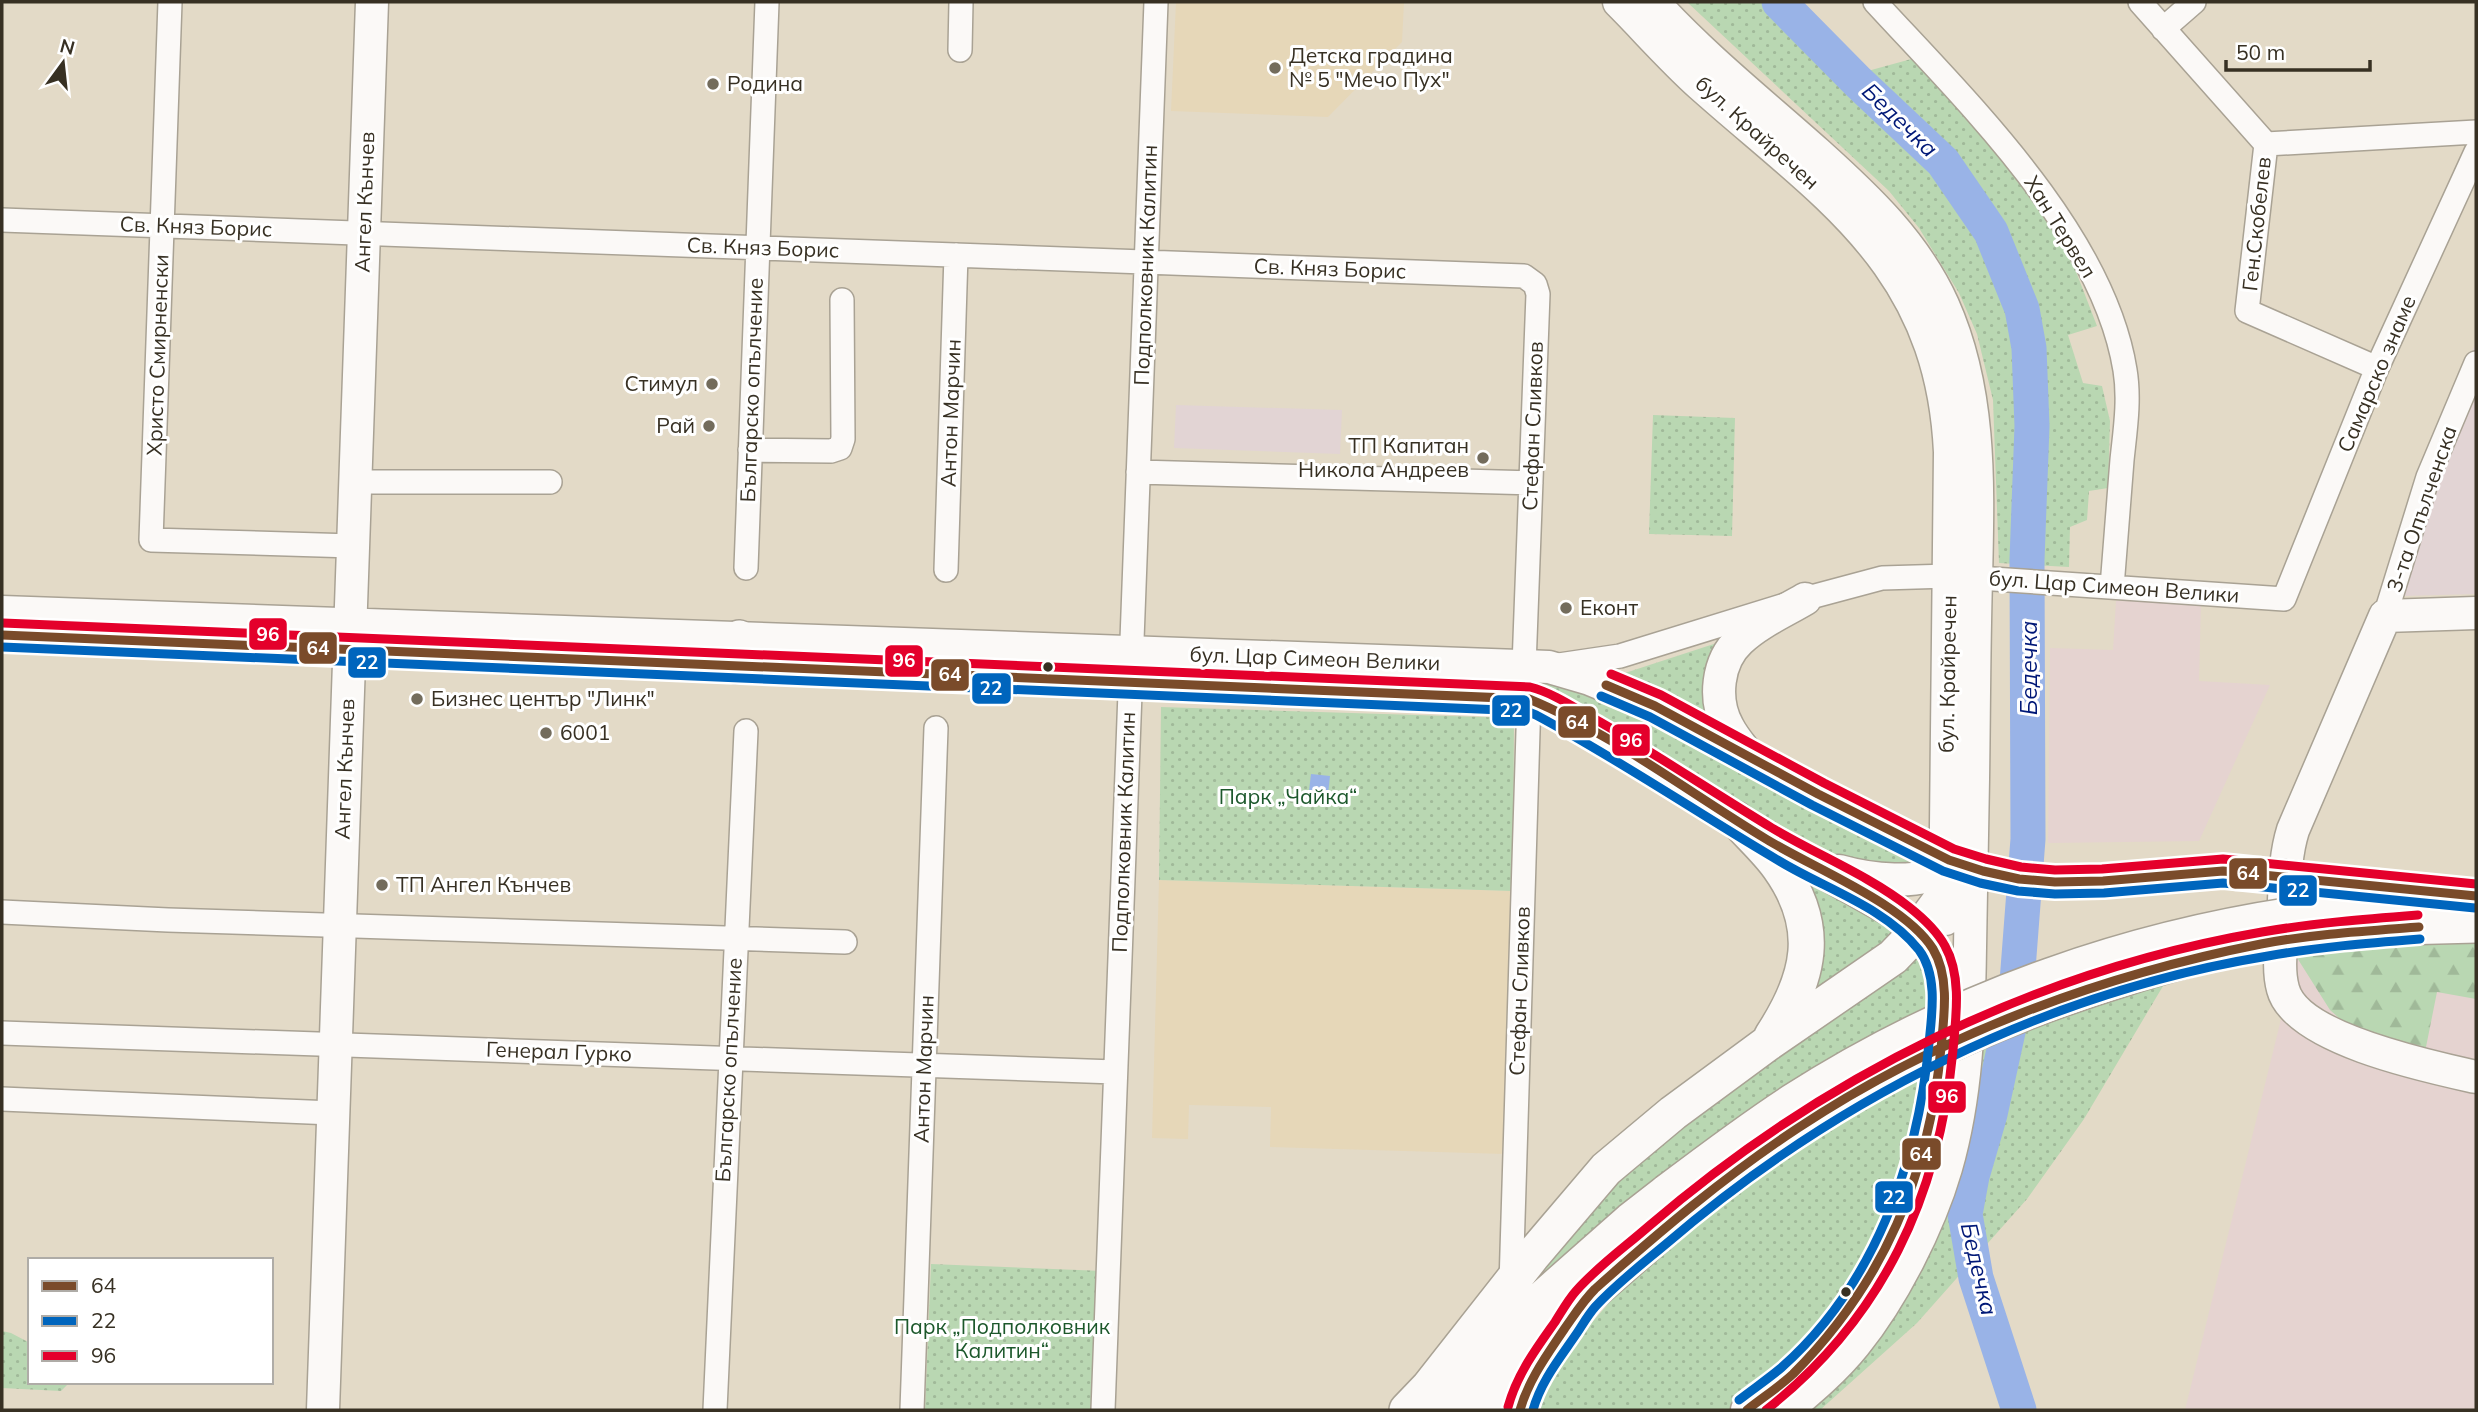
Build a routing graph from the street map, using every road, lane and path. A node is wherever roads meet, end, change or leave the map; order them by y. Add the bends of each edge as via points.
1 (170, 2) edge
2 (372, 2) edge
3 (767, 2) edge
4 (961, 2) edge
5 (1156, 2) edge
6 (1619, 2) edge
7 (1653, 2) edge
8 (1875, 2) edge
9 (2140, 2) edge
10 (2194, 2) edge
11 (2163, 29) junction
12 (960, 50) dead end
13 (2476, 132) edge
14 (2266, 144) junction
15 (2476, 152) edge
16 (2, 220) edge
17 (162, 226) junction
18 (364, 233) junction
19 (758, 248) junction
20 (956, 255) junction
21 (1146, 262) junction
22 (1524, 276) joint
23 (842, 300) dead end
24 (2476, 363) edge
25 (2377, 368) junction
26 (750, 450) junction
27 (1138, 472) junction
28 (355, 482) junction
29 (550, 482) dead end
30 (1531, 483) junction
31 (353, 546) junction
32 (746, 568) dead end
33 (946, 570) dead end
34 (1963, 577) junction
35 (2112, 587) junction
36 (1805, 599) junction
37 (2284, 599) joint
38 (2, 612) edge
39 (2476, 613) edge
40 (2385, 616) junction
41 (2, 635) edge
42 (350, 637) junction
43 (1130, 667) junction
44 (1530, 667) junction
45 (1530, 699) junction
46 (936, 728) dead end
47 (746, 731) dead end
48 (1749, 758) junction
49 (1735, 819) junction
50 (1972, 838) junction
51 (1798, 858) junction
52 (1945, 881) junction
53 (2476, 898) edge
54 (2331, 908) junction
55 (2, 912) edge
56 (2476, 925) edge
57 (339, 926) junction
58 (1918, 931) junction
59 (735, 938) junction
60 (845, 942) dead end
61 (1944, 979) junction
62 (2, 1033) edge
63 (1768, 1043) junction
64 (335, 1045) junction
65 (729, 1058) junction
66 (924, 1065) junction
67 (1115, 1072) junction
68 (2476, 1077) edge
69 (2, 1099) edge
70 (333, 1113) junction
71 (1678, 1200) junction
72 (1511, 1284) junction
73 (1586, 1298) junction
74 (323, 1410) edge
75 (715, 1410) edge
76 (912, 1410) edge
77 (1103, 1410) edge
78 (1407, 1410) edge
79 (1443, 1410) edge
80 (1479, 1410) edge
81 (1520, 1410) edge
82 (1747, 1410) edge
83 (1786, 1410) edge

1 - 17 street, Христо Смирненски
2 - 18 main road, Ангел Кънчев
3 - 19 street, Българско опълчение
4 - 12 street
5 - 21 street, Подполковник Калитин
6 - 34 main road, бул. Крайречен via 1698,83 1854,220 1908,293 1932,349 1947,405
7 - 34 main road, бул. Крайречен via 1878,209 1933,284 1971,392 1976,451
8 - 35 street, Хан Тервел via 1989,125 2045,197 2100,291 2125,371 2127,407
9 - 11 street, Ген.Скобелев
10 - 11 street
11 - 14 street, Ген.Скобелев
13 - 14 street
14 - 25 street, Ген.Скобелев via 2247,311
15 - 25 street, Самарско знаме
16 - 17 street, Св. Княз Борис
17 - 18 street, Св. Княз Борис
17 - 31 street, Христо Смирненски via 151,540
18 - 19 street, Св. Княз Борис
18 - 28 main road, Ангел Кънчев
19 - 20 street, Св. Княз Борис
19 - 26 street, Българско опълчение
20 - 21 street, Св. Княз Борис
20 - 33 street, Антон Марчин
21 - 22 street, Св. Княз Борис
21 - 27 street, Подполковник Калитин
22 - 30 street, Стефан Сливков via 1535,284 1538,294
23 - 26 street via 840,448
24 - 40 street, 3-та Опълченска via 2428,477
25 - 37 street, Самарско знаме
26 - 32 street, Българско опълчение
27 - 30 street
27 - 43 street, Подполковник Калитин
28 - 29 street
28 - 31 main road, Ангел Кънчев
30 - 44 street, Стефан Сливков
31 - 42 main road, Ангел Кънчев
34 - 35 street, бул. Цар Симеон Велики
34 - 36 street, бул. Цар Симеон Велики via 1882,578
34 - 50 main road, бул. Крайречен
34 - 52 main road, бул. Крайречен
35 - 37 street, бул. Цар Симеон Велики
36 - 44 street, бул. Цар Симеон Велики via 1620,656
36 - 48 main road via 1746,634 1724,664 1719,689 1722,715
38 - 42 main road, бул. Цар Симеон Велики
39 - 40 main road
40 - 68 main road via 2287,848 2283,990 2294,1009 2348,1041
41 - 42 main road, бул. Цар Симеон Велики
42 - 43 main road, бул. Цар Симеон Велики
42 - 57 main road, Ангел Кънчев
43 - 44 main road, бул. Цар Симеон Велики
43 - 45 main road, бул. Цар Симеон Велики
43 - 67 street, Подполковник Калитин
44 - 48 main road, бул. Цар Симеон Велики via 1573,673 1607,685
45 - 49 main road, бул. Цар Симеон Велики
45 - 72 street, Стефан Сливков
46 - 66 street, Антон Марчин
47 - 59 street, Българско опълчение
48 - 54 main road, бул. Цар Симеон Велики, bridge via 1949,860 1983,872 2019,879 2103,881 2223,871
49 - 51 main road, бул. Цар Симеон Велики
49 - 63 main road via 1778,864 1805,918 1802,978 1789,1011
50 - 52 main road
50 - 83 main road, бул. Крайречен via 1968,1054 1946,1170 1881,1308 1853,1346
51 - 52 main road via 1884,880
51 - 58 main road, бул. Цар Симеон Велики via 1896,913
52 - 58 main road
52 - 61 main road, бул. Крайречен
53 - 54 main road
54 - 56 main road via 2401,927
54 - 71 main road, bridge via 2185,935 2067,969 2007,992 1903,1039 1766,1119
55 - 57 street
57 - 59 street
57 - 64 main road, Ангел Кънчев
58 - 61 main road, бул. Цар Симеон Велики via 1929,942
58 - 63 main road via 1893,957
59 - 60 street
59 - 65 street, Българско опълчение
61 - 82 main road, бул. Крайречен via 1936,1099 1919,1170 1893,1235 1844,1318 1784,1382
62 - 64 street, Генерал Гурко
63 - 72 main road via 1673,1112 1606,1169
64 - 65 street, Генерал Гурко
64 - 70 main road, Ангел Кънчев
65 - 66 street, Генерал Гурко
65 - 75 street, Българско опълчение
66 - 67 street, Генерал Гурко
66 - 76 street, Антон Марчин
67 - 77 street, Подполковник Калитин
69 - 70 street
70 - 74 main road, Ангел Кънчев
71 - 73 main road
71 - 79 main road via 1631,1220 1545,1296
72 - 78 main road
73 - 80 main road
73 - 81 main road via 1534,1374

